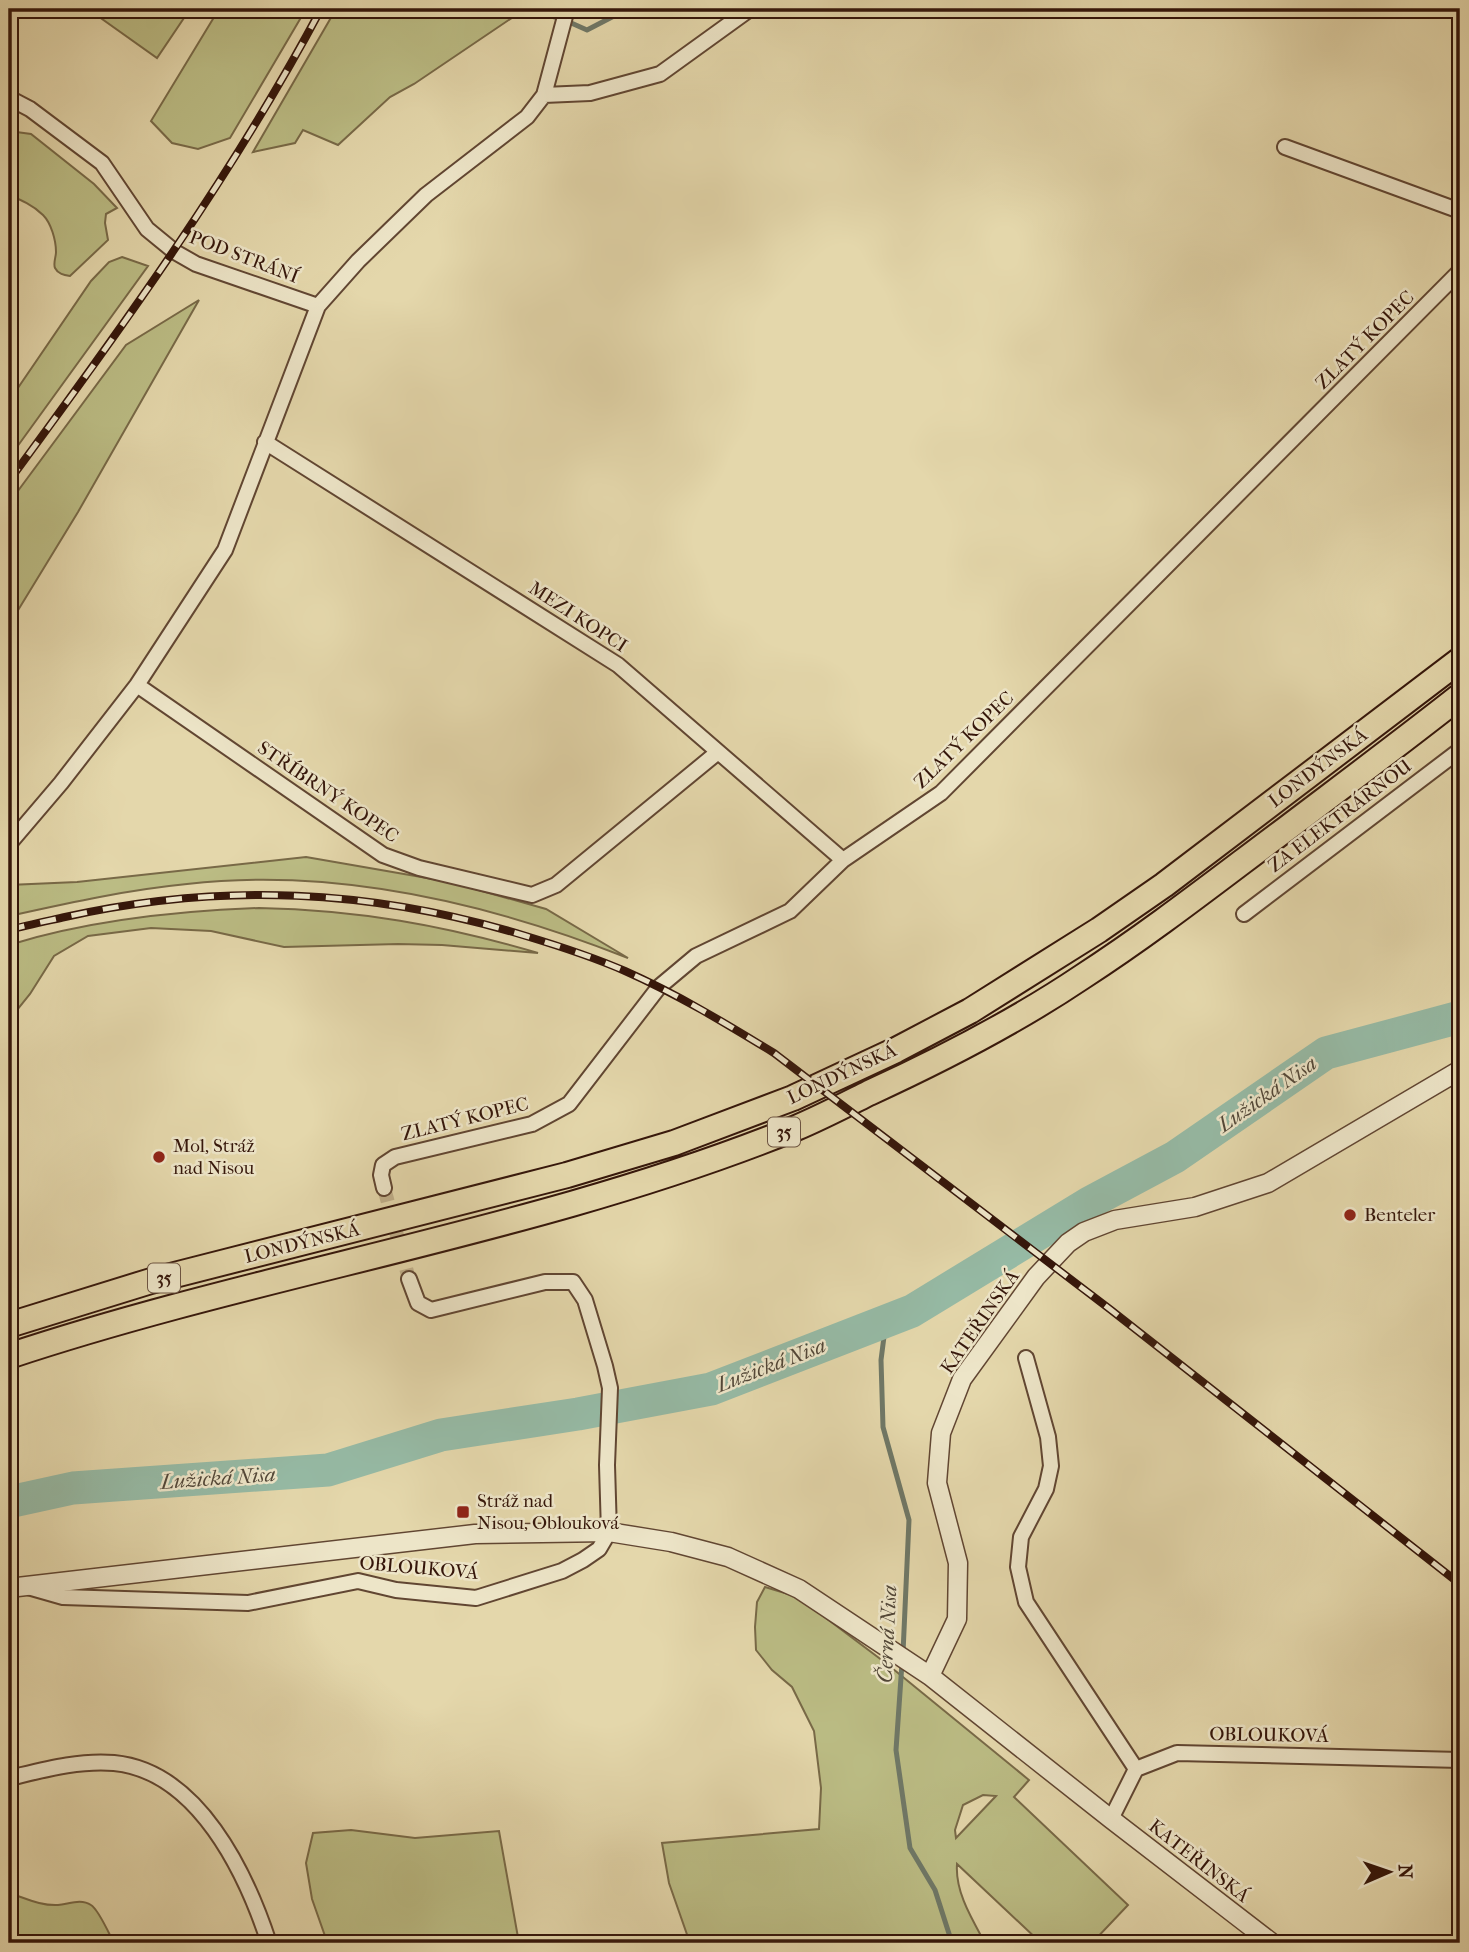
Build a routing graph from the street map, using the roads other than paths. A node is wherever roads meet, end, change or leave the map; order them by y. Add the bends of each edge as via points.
1 (750, 9) edge
2 (565, 13) edge
3 (544, 95) junction
4 (9, 98) edge
5 (1285, 147) dead end
6 (1460, 211) edge
7 (1460, 271) edge
8 (318, 306) junction
9 (265, 442) junction
10 (1460, 660) edge
11 (137, 685) junction
12 (1460, 696) edge
13 (1460, 750) edge
14 (718, 752) junction
15 (9, 844) edge
16 (843, 860) junction
17 (1244, 914) dead end
18 (1460, 1070) edge
19 (384, 1188) tunnel mouth
20 (409, 1279) tunnel mouth
21 (9, 1325) edge
22 (9, 1356) edge
23 (1026, 1358) dead end
24 (610, 1532) junction
25 (15, 1587) edge
26 (930, 1676) junction
27 (1460, 1760) edge
28 (1136, 1769) junction
29 (9, 1777) edge
30 (1111, 1819) junction
31 (269, 1943) edge
32 (1272, 1943) edge

1 - 3 street via 660,74 590,93
2 - 3 street
3 - 8 street via 527,117 426,195
4 - 8 street, POD STRÁNÍ via 102,163 147,229 175,252 195,264
5 - 6 street
7 - 16 street, ZLATÝ KOPEC via 941,793
8 - 9 street
9 - 11 street via 225,550
9 - 14 street, MEZI KOPCI via 618,665
10 - 21 highway, LONDÝNSKÁ / 35 via 1099,930 970,1011 793,1098 674,1143 567,1175 151,1281
11 - 14 street, STŘÍBRNÝ KOPEC via 383,855 532,895 556,884
11 - 15 street
12 - 22 highway, LONDÝNSKÁ / 35 via 1166,920 1080,978 942,1059 796,1128 640,1184 150,1313
13 - 17 street, ZA ELEKTRÁRNOU
14 - 16 street, MEZI KOPCI
16 - 19 street, ZLATÝ KOPEC via 790,911 696,956 660,987 569,1104 532,1124 395,1157 383,1165
18 - 26 street, KATEŘINSKÁ via 1268,1183 1195,1207 1115,1220 1084,1232 1036,1277 962,1379 941,1433 937,1483 958,1563 957,1619
20 - 24 street via 418,1303 431,1310 545,1282 573,1282 585,1300 610,1388
23 - 28 street via 1048,1437 1051,1466 1046,1489 1021,1537 1018,1567 1026,1602
24 - 25 street via 475,1534
24 - 25 street, OBLOUKOVÁ via 599,1549 562,1571 476,1598 358,1581 248,1603 63,1597
24 - 26 street via 728,1558 799,1589
26 - 30 street, KATEŘINSKÁ
27 - 28 street, OBLOUKOVÁ via 1177,1753
28 - 30 street
29 - 31 street via 76,1763 116,1763 155,1775 178,1790 216,1830 241,1873
30 - 32 street, KATEŘINSKÁ

